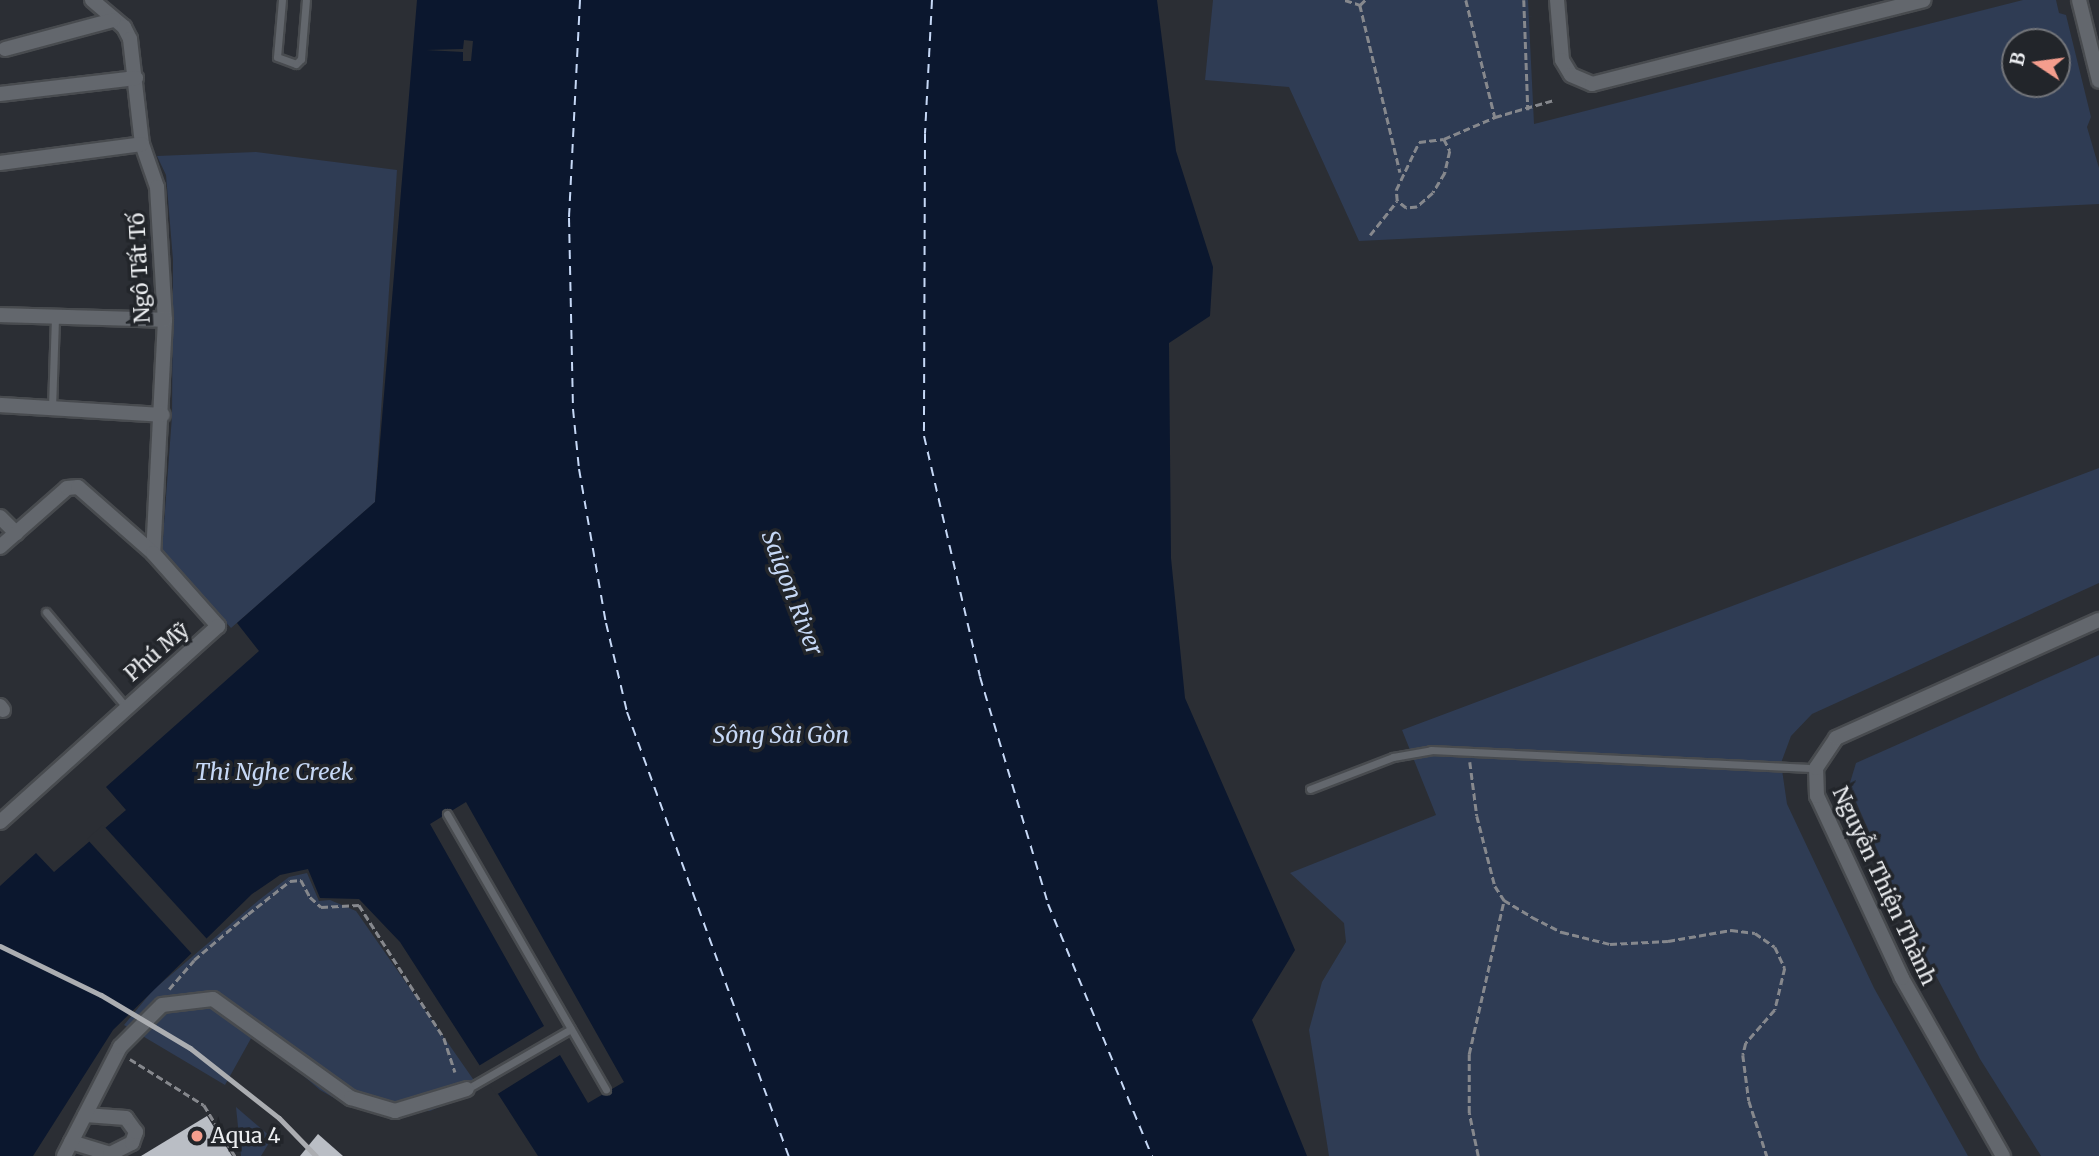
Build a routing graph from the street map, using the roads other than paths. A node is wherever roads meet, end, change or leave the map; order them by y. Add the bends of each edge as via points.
1 (92, 0) edge
2 (282, 0) edge
3 (306, 0) edge
4 (1557, 0) edge
5 (1924, 0) edge
6 (2079, 0) edge
7 (113, 20) junction
8 (5, 49) dead end
9 (136, 78) junction
10 (2099, 80) edge
11 (0, 94) edge
12 (142, 144) junction
13 (0, 163) edge
14 (0, 315) edge
15 (55, 316) junction
16 (164, 320) junction
17 (0, 405) edge
18 (52, 409) junction
19 (163, 415) junction
20 (0, 517) edge
21 (16, 533) junction
22 (0, 547) edge
23 (153, 553) junction
24 (46, 612) dead end
25 (2099, 620) edge
26 (126, 707) junction
27 (1816, 768) junction
28 (1310, 789) dead end
29 (447, 814) dead end
30 (0, 822) edge
31 (571, 1030) junction
32 (467, 1088) joint
33 (606, 1089) dead end
34 (85, 1115) junction
35 (71, 1142) junction
36 (64, 1156) edge
37 (2003, 1156) edge

1 - 7 street, Ngô Tất Tố
2 - 3 lane via 278,59 296,64 301,59
4 - 5 street via 1562,60 1571,75 1592,84
6 - 10 street
7 - 8 street
7 - 9 street, Ngô Tất Tố via 130,39
9 - 11 street
9 - 12 street, Ngô Tất Tố
12 - 13 street
12 - 16 street, Ngô Tất Tố via 157,187
14 - 15 street
15 - 16 street
15 - 18 lane
16 - 19 street, Ngô Tất Tố
17 - 18 street
18 - 19 street
19 - 23 street, Ngô Tất Tố
20 - 21 street
21 - 22 street
21 - 23 street, Phú Mỹ via 67,488 78,487
23 - 26 street, Phú Mỹ via 218,626
24 - 26 lane
25 - 27 street, Nguyễn Thiện Thành via 1836,738 1827,745
26 - 30 street, Phú Mỹ
27 - 28 lane via 1469,751 1406,753
27 - 37 street, Nguyễn Thiện Thành via 1817,796 1902,978
29 - 31 lane
31 - 32 lane
31 - 33 lane
32 - 34 street via 395,1111 351,1098 213,999 162,1005 120,1047
34 - 35 street
34 - 35 street via 126,1118 136,1132 132,1143 110,1154
35 - 36 street

